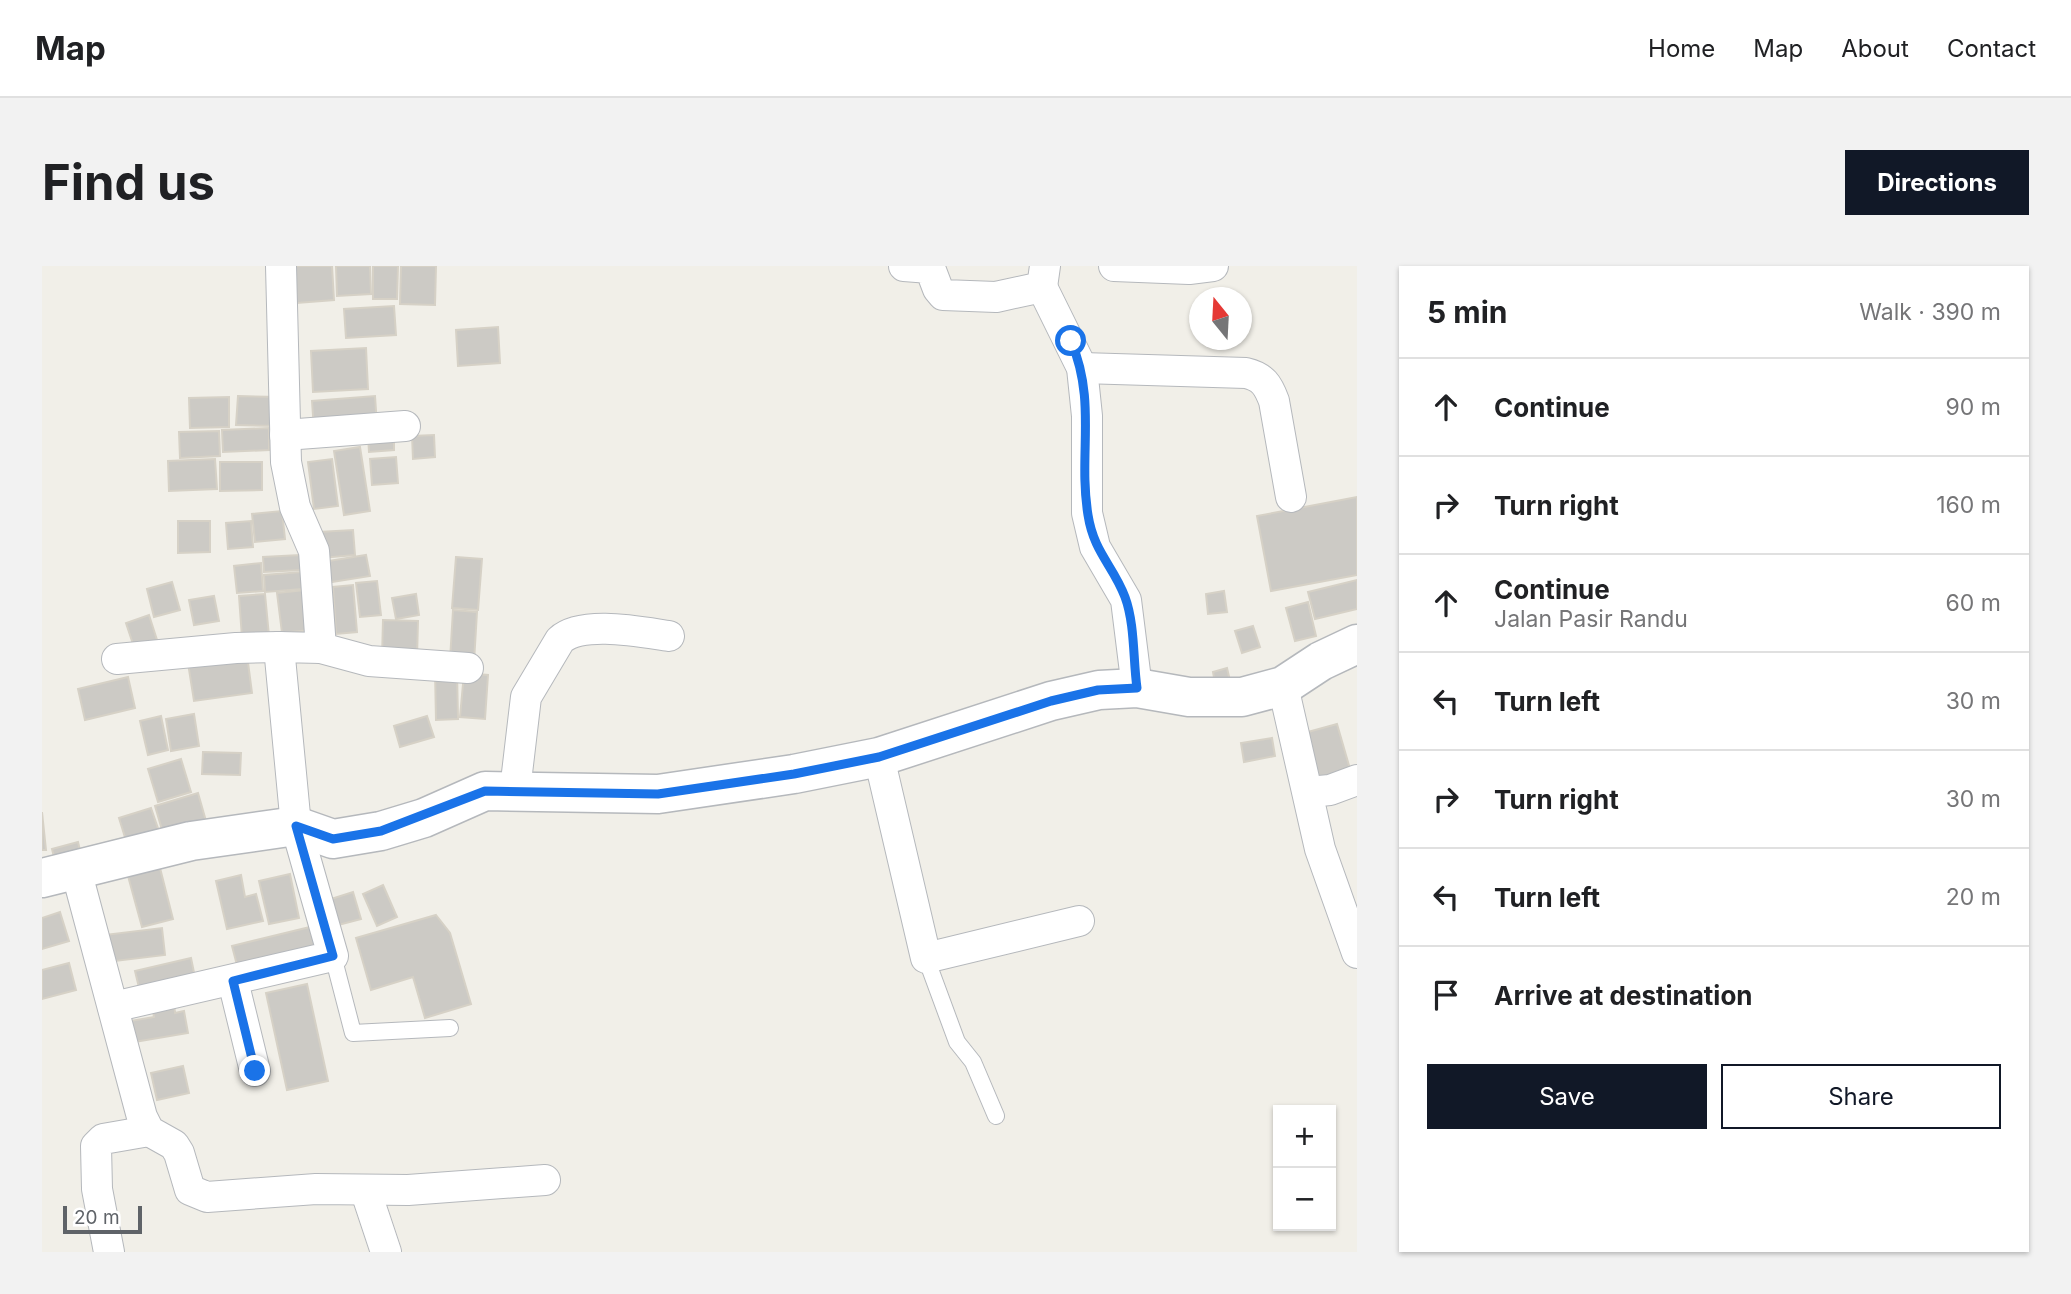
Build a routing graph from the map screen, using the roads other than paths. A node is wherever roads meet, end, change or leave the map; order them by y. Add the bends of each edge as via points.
1 (281, 266) edge
2 (1114, 266) edge
3 (1213, 266) edge
4 (921, 267) edge
5 (1044, 276) edge
6 (1082, 368) junction
7 (405, 426) dead end
8 (285, 435) junction
9 (1291, 497) dead end
10 (669, 636) dead end
11 (279, 647) junction
12 (1356, 647) edge
13 (321, 648) junction
14 (117, 659) dead end
15 (468, 668) dead end
16 (1283, 686) junction
17 (1137, 688) junction
18 (879, 757) junction
19 (1357, 780) edge
20 (515, 790) junction
21 (1309, 792) junction
22 (296, 826) junction
23 (59, 874) edge
24 (1079, 921) dead end
25 (1357, 953) edge
26 (333, 956) junction
27 (926, 958) junction
28 (233, 981) junction
29 (113, 1007) junction
30 (450, 1028) dead end
31 (255, 1071) dead end
32 (996, 1116) dead end
33 (149, 1131) junction
34 (545, 1180) dead end
35 (366, 1192) junction
36 (108, 1252) edge
37 (386, 1252) edge

1 - 8 street
2 - 3 street
4 - 5 street via 943,295 996,297
5 - 6 street
6 - 9 street via 1259,377 1274,401
6 - 17 street via 1087,513 1095,547 1126,600
7 - 8 street
8 - 13 street via 289,483 314,551
10 - 20 street via 581,630 560,640 526,697
11 - 13 street
11 - 14 street
11 - 22 street
12 - 16 street via 1321,661
13 - 15 street via 369,661
16 - 17 street via 1219,700
16 - 21 street
17 - 18 street via 1098,690 1051,701
18 - 20 street via 669,793
18 - 27 street
19 - 21 street
20 - 22 street via 485,791 424,817 333,839
21 - 25 street via 1327,872
22 - 23 street via 191,841
22 - 26 street
23 - 29 street
24 - 27 street
26 - 28 street
26 - 30 lane via 353,1032
27 - 32 lane via 957,1042 974,1062
28 - 29 street
28 - 31 street
29 - 33 street
33 - 35 street via 174,1145 195,1195 316,1189
33 - 36 street via 103,1139 96,1146 97,1189
34 - 35 street
35 - 37 street

